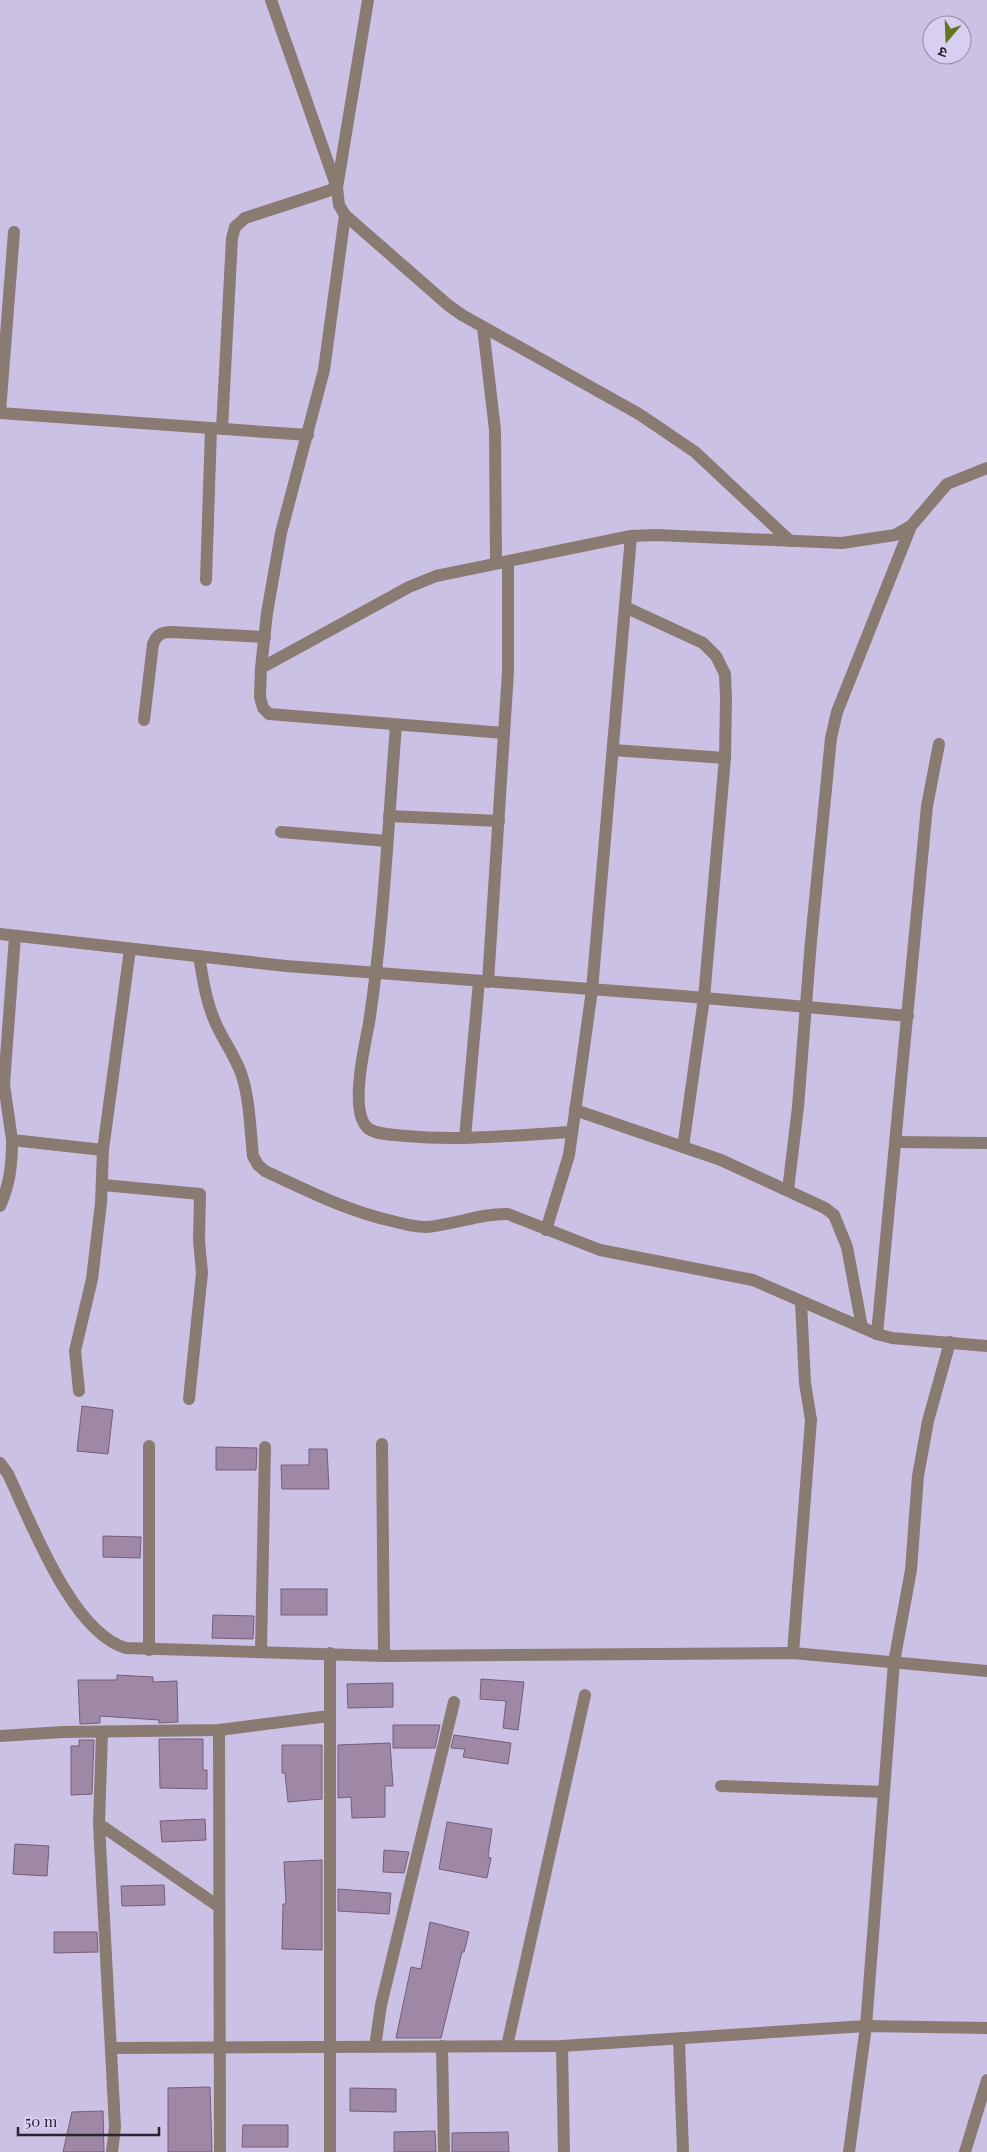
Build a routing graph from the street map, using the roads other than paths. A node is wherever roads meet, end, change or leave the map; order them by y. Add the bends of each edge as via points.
1 (271, 0) edge
2 (368, 0) edge
3 (338, 188) junction
4 (345, 215) junction
5 (14, 232) dead end
6 (483, 327) junction
7 (0, 413) edge
8 (217, 428) junction
9 (308, 435) junction
10 (987, 468) edge
11 (911, 526) junction
12 (631, 536) junction
13 (790, 541) junction
14 (502, 562) junction
15 (206, 580) dead end
16 (625, 607) junction
17 (265, 637) junction
18 (261, 668) junction
19 (144, 720) dead end
20 (396, 726) junction
21 (504, 733) junction
22 (939, 744) dead end
23 (613, 750) junction
24 (724, 758) junction
25 (389, 816) junction
26 (498, 821) junction
27 (281, 832) dead end
28 (387, 841) junction
29 (0, 934) edge
30 (14, 936) junction
31 (130, 949) junction
32 (199, 956) junction
33 (376, 973) junction
34 (484, 981) junction
35 (592, 990) junction
36 (704, 998) junction
37 (808, 1008) junction
38 (908, 1016) junction
39 (575, 1110) junction
40 (572, 1132) junction
41 (465, 1138) junction
42 (12, 1140) junction
43 (896, 1142) junction
44 (987, 1143) edge
45 (683, 1147) junction
46 (103, 1150) junction
47 (103, 1185) junction
48 (788, 1190) junction
49 (0, 1206) edge
50 (546, 1230) junction
51 (801, 1302) junction
52 (862, 1328) junction
53 (877, 1334) junction
54 (950, 1342) junction
55 (987, 1346) edge
56 (79, 1391) dead end
57 (188, 1399) dead end
58 (382, 1444) dead end
59 (149, 1446) dead end
60 (265, 1447) dead end
61 (0, 1463) edge
62 (149, 1650) junction
63 (261, 1651) junction
64 (330, 1653) junction
65 (793, 1653) junction
66 (384, 1656) junction
67 (894, 1662) junction
68 (987, 1671) edge
69 (584, 1695) dead end
70 (454, 1702) dead end
71 (329, 1716) junction
72 (219, 1730) junction
73 (102, 1732) junction
74 (0, 1736) edge
75 (721, 1786) dead end
76 (884, 1792) junction
77 (99, 1824) junction
78 (218, 1906) junction
79 (866, 2026) junction
80 (987, 2028) edge
81 (679, 2040) junction
82 (375, 2046) junction
83 (442, 2046) junction
84 (507, 2046) junction
85 (562, 2046) junction
86 (220, 2047) junction
87 (328, 2047) junction
88 (112, 2048) junction
89 (987, 2080) edge
90 (112, 2152) edge
91 (220, 2152) edge
92 (330, 2152) edge
93 (444, 2152) edge
94 (564, 2152) edge
95 (683, 2152) edge
96 (849, 2152) edge
97 (965, 2152) edge

1 - 3 street
2 - 3 street
3 - 4 street via 339,205
3 - 8 street via 245,218 235,227
4 - 6 street via 448,305
4 - 9 street via 324,370
5 - 7 street
6 - 13 street via 677,438
6 - 14 street via 495,430
7 - 8 street
8 - 9 street
8 - 15 street
9 - 17 street via 281,533
10 - 11 street via 947,484
11 - 13 street via 895,535 864,541
11 - 37 street via 833,729 811,941
12 - 13 street
12 - 14 street
12 - 16 street
14 - 18 street via 436,576 409,587
14 - 21 street via 508,672
16 - 23 street
16 - 24 street via 703,643 716,656 725,674
17 - 18 street
17 - 19 street via 172,632 157,636 153,644
18 - 20 street via 260,697 269,714
20 - 21 street
20 - 25 street
21 - 26 street
22 - 38 street via 927,806
23 - 24 street
23 - 35 street
24 - 36 street
25 - 26 street
25 - 28 street
26 - 34 street
27 - 28 street
28 - 33 street
29 - 30 street
30 - 31 street
30 - 42 street via 4,1084
31 - 32 street
31 - 46 street
32 - 33 street
32 - 50 street via 208,1006 237,1063 248,1096 253,1156 265,1171 335,1204 414,1226 508,1214
33 - 34 street
33 - 41 street via 360,1080 358,1106 362,1120 367,1128 386,1134
34 - 35 street
34 - 41 street
35 - 36 street
35 - 39 street
36 - 37 street
36 - 45 street
37 - 38 street
37 - 48 street
38 - 43 street
39 - 40 street
39 - 45 street
40 - 41 street
40 - 50 street via 569,1155
42 - 46 street
42 - 49 street via 8,1190
43 - 44 street
43 - 53 street
45 - 48 street
46 - 47 street
47 - 56 street via 92,1279 75,1351
47 - 57 street via 200,1194 202,1273
48 - 52 street via 834,1215 847,1247
50 - 51 street via 600,1250 753,1280
51 - 52 street
51 - 65 street via 805,1383 811,1420
52 - 53 street
53 - 54 street
54 - 55 street
54 - 67 street via 928,1420 918,1476 911,1570
58 - 66 street
59 - 62 street
60 - 63 street
61 - 62 street via 72,1603 115,1645
62 - 63 street
63 - 64 street
64 - 66 street
64 - 71 street
65 - 66 street
65 - 67 street
67 - 68 street
67 - 76 street
69 - 84 street
70 - 82 street
71 - 72 street
71 - 87 street via 331,2014
72 - 73 street
72 - 78 street
73 - 74 street
73 - 77 street
75 - 76 street
76 - 79 street
77 - 78 street
77 - 88 street
78 - 86 street
79 - 80 street
79 - 81 street
79 - 96 street
81 - 85 street
81 - 95 street
82 - 83 street
82 - 87 street
83 - 84 street
83 - 93 street
84 - 85 street
85 - 94 street
86 - 87 street
86 - 88 street
86 - 91 street
87 - 92 street
88 - 90 street via 115,2127
89 - 97 street

